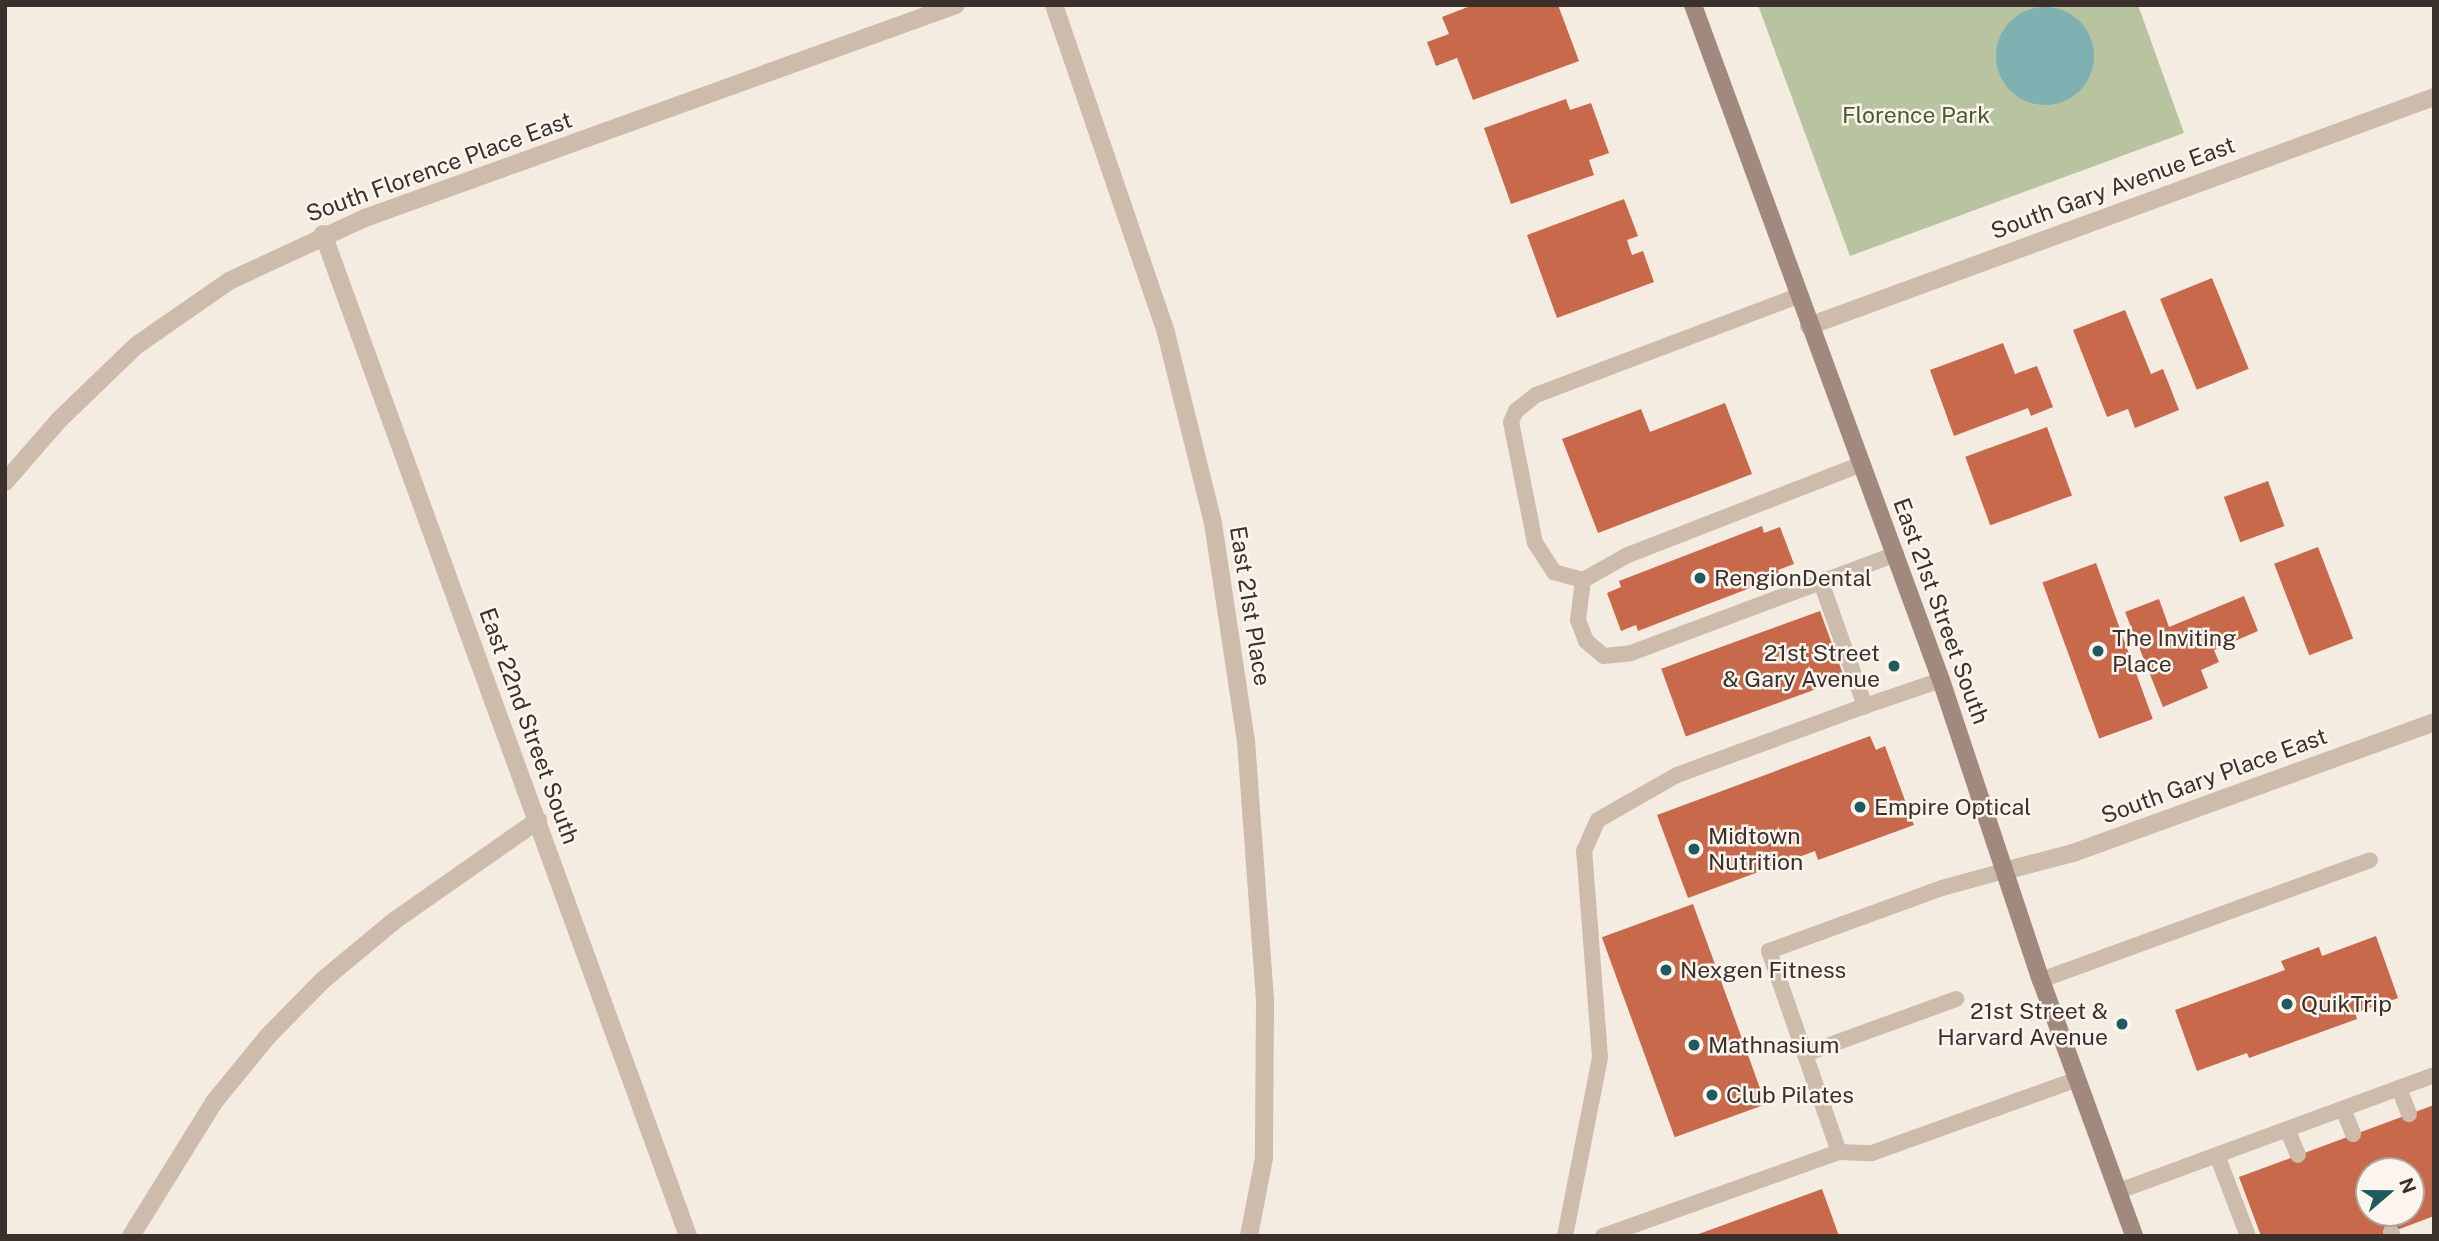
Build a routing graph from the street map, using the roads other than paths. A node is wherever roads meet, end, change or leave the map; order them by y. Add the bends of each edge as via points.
1 (956, 5) edge
2 (1054, 5) edge
3 (1693, 5) edge
4 (2434, 97) edge
5 (323, 234) junction
6 (1798, 296) junction
7 (1809, 326) junction
8 (1859, 465) junction
9 (5, 482) edge
10 (1896, 554) junction
11 (1583, 580) junction
12 (1821, 582) junction
13 (1941, 680) junction
14 (1865, 706) junction
15 (2434, 722) edge
16 (538, 820) junction
17 (2370, 860) dead end
18 (2008, 870) junction
19 (2041, 980) junction
20 (1956, 999) dead end
21 (1805, 1054) junction
22 (2434, 1075) edge
23 (2077, 1079) junction
24 (2399, 1088) junction
25 (2343, 1109) junction
26 (2409, 1114) dead end
27 (2287, 1129) junction
28 (2353, 1134) dead end
29 (1839, 1152) junction
30 (2217, 1154) junction
31 (2298, 1155) dead end
32 (2119, 1191) junction
33 (131, 1236) edge
34 (688, 1236) edge
35 (1249, 1236) edge
36 (1565, 1236) edge
37 (1602, 1236) edge
38 (2134, 1236) edge
39 (2248, 1236) edge

1 - 5 street, South Florence Place East
2 - 35 street, East 21st Place via 1166,333 1213,523 1246,741 1265,1002 1264,1158
3 - 6 main road, East 21st Street South
4 - 7 street, South Gary Avenue East
5 - 9 street, South Florence Place East via 229,281 137,345
5 - 16 street, East 22nd Street South
6 - 7 main road, East 21st Street South
6 - 11 lane via 1536,395 1516,411 1511,422 1535,543 1554,572
7 - 8 main road, East 21st Street South
8 - 10 main road, East 21st Street South
8 - 11 lane via 1626,556
10 - 12 lane
10 - 13 main road, East 21st Street South
11 - 12 lane via 1578,620 1586,641 1604,656 1631,653
12 - 14 lane
13 - 14 lane
13 - 18 main road, East 21st Street South
14 - 36 lane via 1677,775 1598,820 1584,851 1600,1057
15 - 18 street, South Gary Place East via 2073,853
16 - 33 street via 394,921 323,980 268,1036 214,1102
16 - 34 street, East 22nd Street South
17 - 19 lane
18 - 19 main road, East 21st Street South
18 - 21 lane via 1942,888 1769,951
19 - 23 main road, East 21st Street South
20 - 21 lane
21 - 29 lane
22 - 24 lane
23 - 29 lane via 1872,1153
23 - 32 main road, East 21st Street South
24 - 25 lane
24 - 26 lane
25 - 27 lane
25 - 28 lane
27 - 30 lane
27 - 31 lane
29 - 37 lane
30 - 32 lane
30 - 39 lane
32 - 38 main road, East 21st Street South

